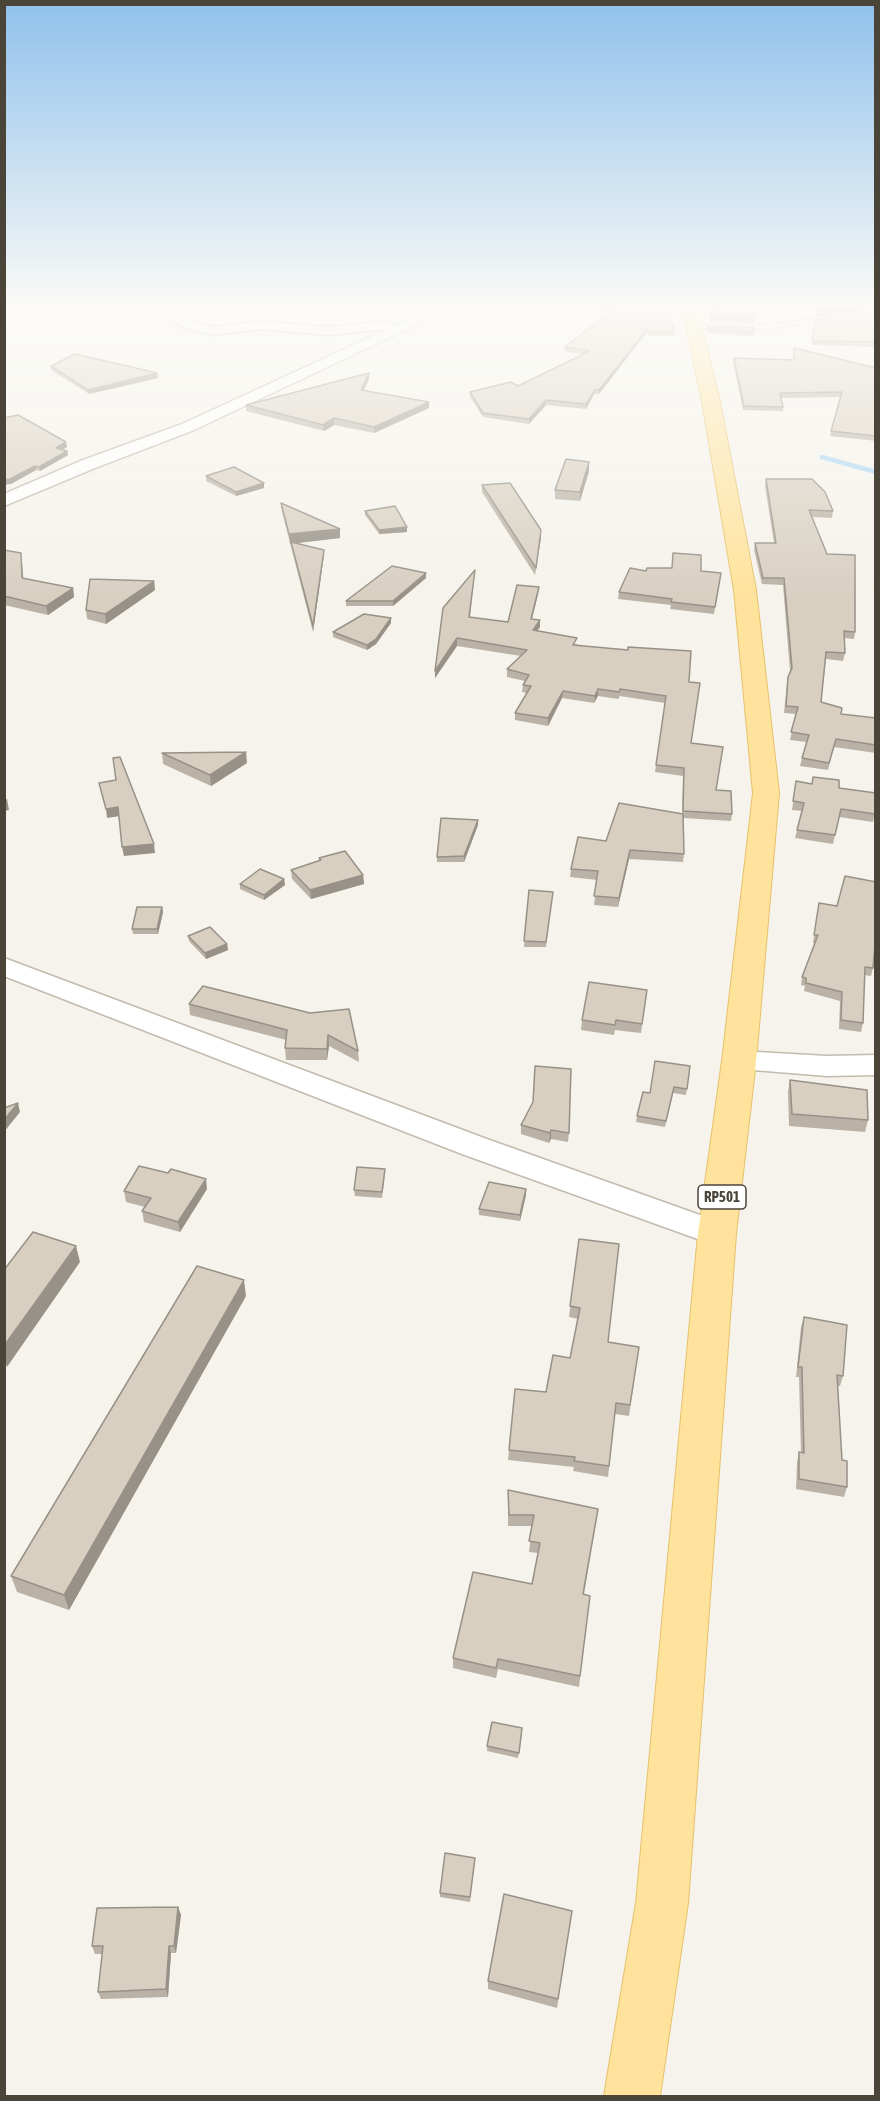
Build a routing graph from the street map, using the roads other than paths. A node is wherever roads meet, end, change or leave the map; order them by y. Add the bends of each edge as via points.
1 (244, 401) edge
2 (711, 401) edge
3 (4, 501) edge
4 (4, 966) edge
5 (739, 1061) junction
6 (876, 1065) edge
7 (717, 1234) junction
8 (632, 2097) edge

1 - 3 street
2 - 5 main road, RP501 via 745,590 766,792
4 - 7 street via 472,1146
5 - 6 street
5 - 7 main road, RP501
7 - 8 main road, RP501 via 662,1903

